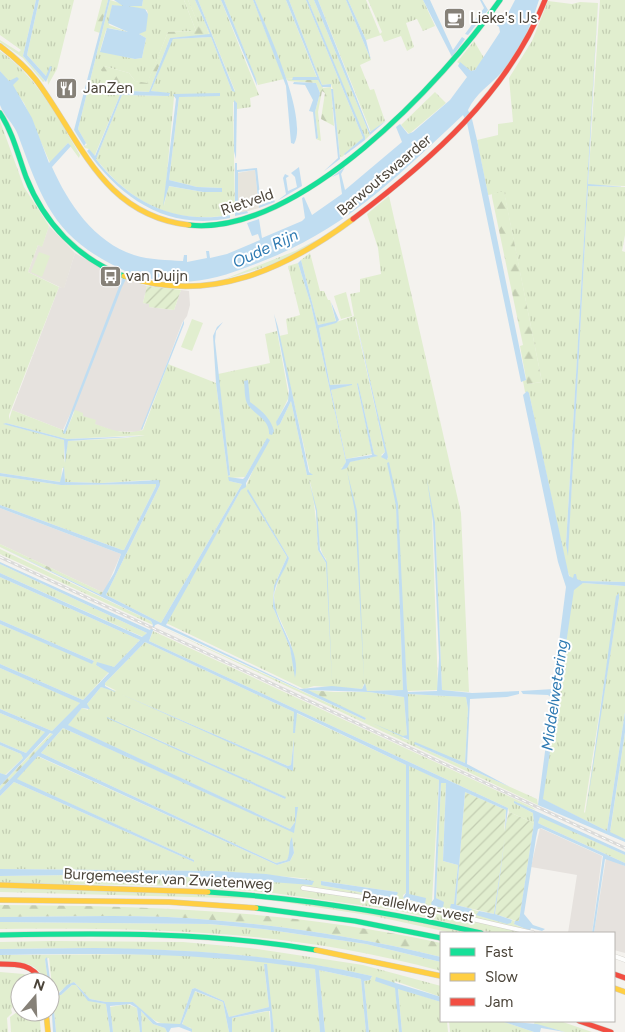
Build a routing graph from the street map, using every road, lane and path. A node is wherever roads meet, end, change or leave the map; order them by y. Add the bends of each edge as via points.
1 (500, 0) edge
2 (545, 0) edge
3 (0, 46) edge
4 (0, 113) edge
5 (0, 885) edge
6 (302, 888) dead end
7 (0, 900) edge
8 (477, 932) edge
9 (530, 932) edge
10 (0, 935) edge
11 (440, 938) edge
12 (0, 964) edge
13 (37, 972) edge
14 (440, 976) edge
15 (582, 1022) edge
16 (611, 1032) edge

1 - 3 main road, Rietveld via 474,38 428,90 362,148 313,184 272,208 226,224 205,226 157,216 120,196 91,166 32,75
2 - 4 main road, Barwoutswaarder via 516,60 492,92 370,208 286,263 192,288 167,287 122,276 76,249 51,221 27,181 12,134
5 - 8 main road, Burgemeester van Zwietenweg via 174,888 285,896 388,912
6 - 9 street, Parallelweg-west via 403,903
7 - 11 main road via 268,908 388,926
10 - 14 main road via 168,935 260,942 349,955
12 - 13 main road via 29,966
15 - 16 main road

